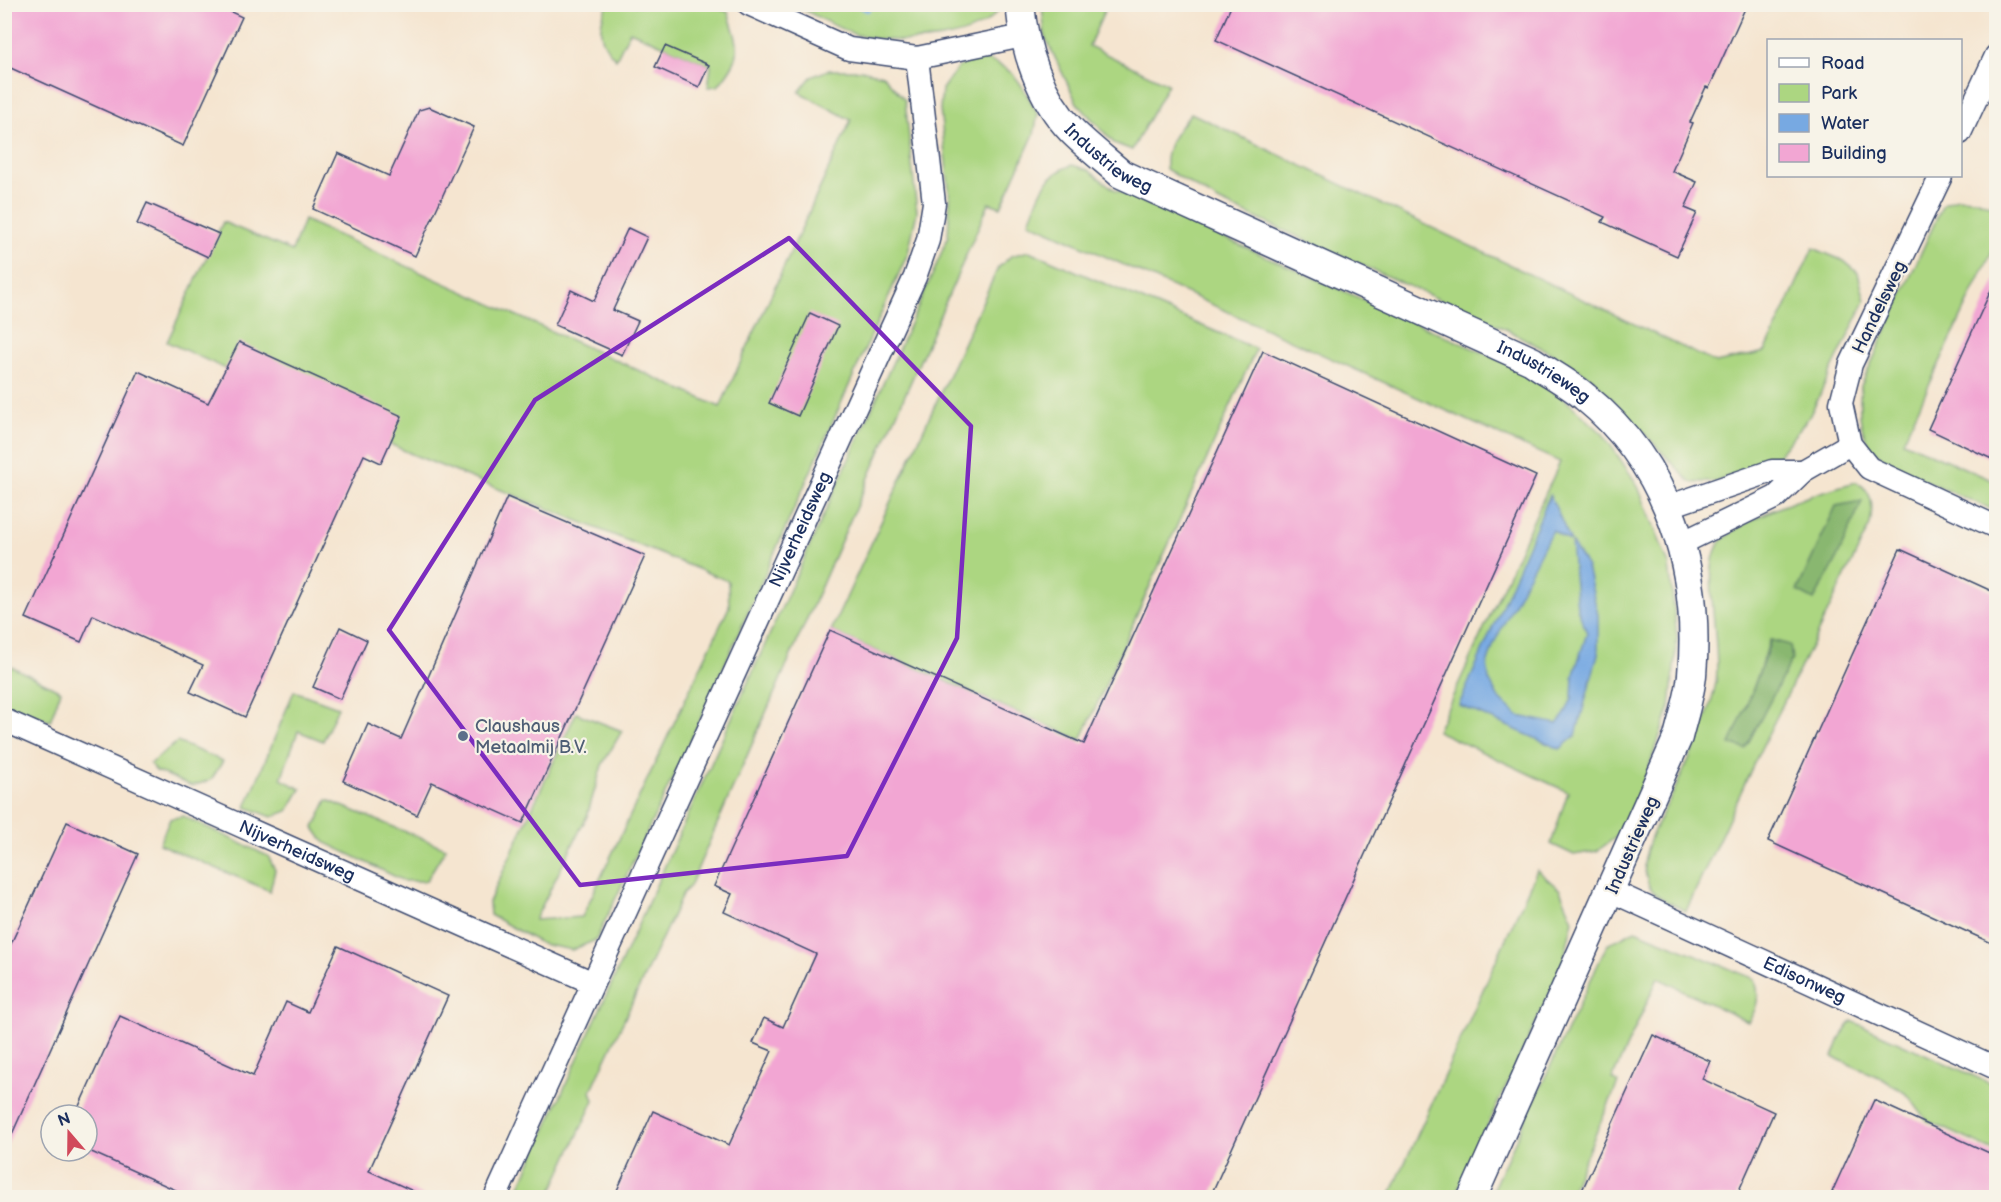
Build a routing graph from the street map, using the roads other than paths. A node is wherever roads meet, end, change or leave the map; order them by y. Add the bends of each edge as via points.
1 (749, 4) edge
2 (1020, 4) edge
3 (1023, 36) junction
4 (1996, 56) edge
5 (917, 58) junction
6 (1962, 129) edge
7 (1941, 177) edge
8 (1850, 444) junction
9 (1803, 471) junction
10 (1667, 507) junction
11 (1996, 527) edge
12 (1682, 543) junction
13 (4, 720) edge
14 (1611, 891) junction
15 (591, 982) junction
16 (1996, 1068) edge
17 (495, 1197) edge
18 (1472, 1197) edge

1 - 5 street via 849,49
2 - 3 street, Industrieweg
3 - 5 street
3 - 10 street, Industrieweg via 1040,83 1070,130 1121,174 1532,361 1585,397 1626,437 1651,470
4 - 6 street
5 - 15 street, Nijverheidsweg via 934,203 922,258
7 - 8 street, Handelsweg via 1851,364 1842,403
8 - 9 street
8 - 11 street, Handelsweg via 1869,468
9 - 10 street via 1772,471
9 - 12 street via 1776,497
10 - 12 street, Industrieweg
12 - 14 street, Industrieweg via 1692,608 1692,676 1678,737
13 - 15 street, Nijverheidsweg
14 - 16 street, Edisonweg
14 - 18 street, Industrieweg
15 - 17 street, Nijverheidsweg

